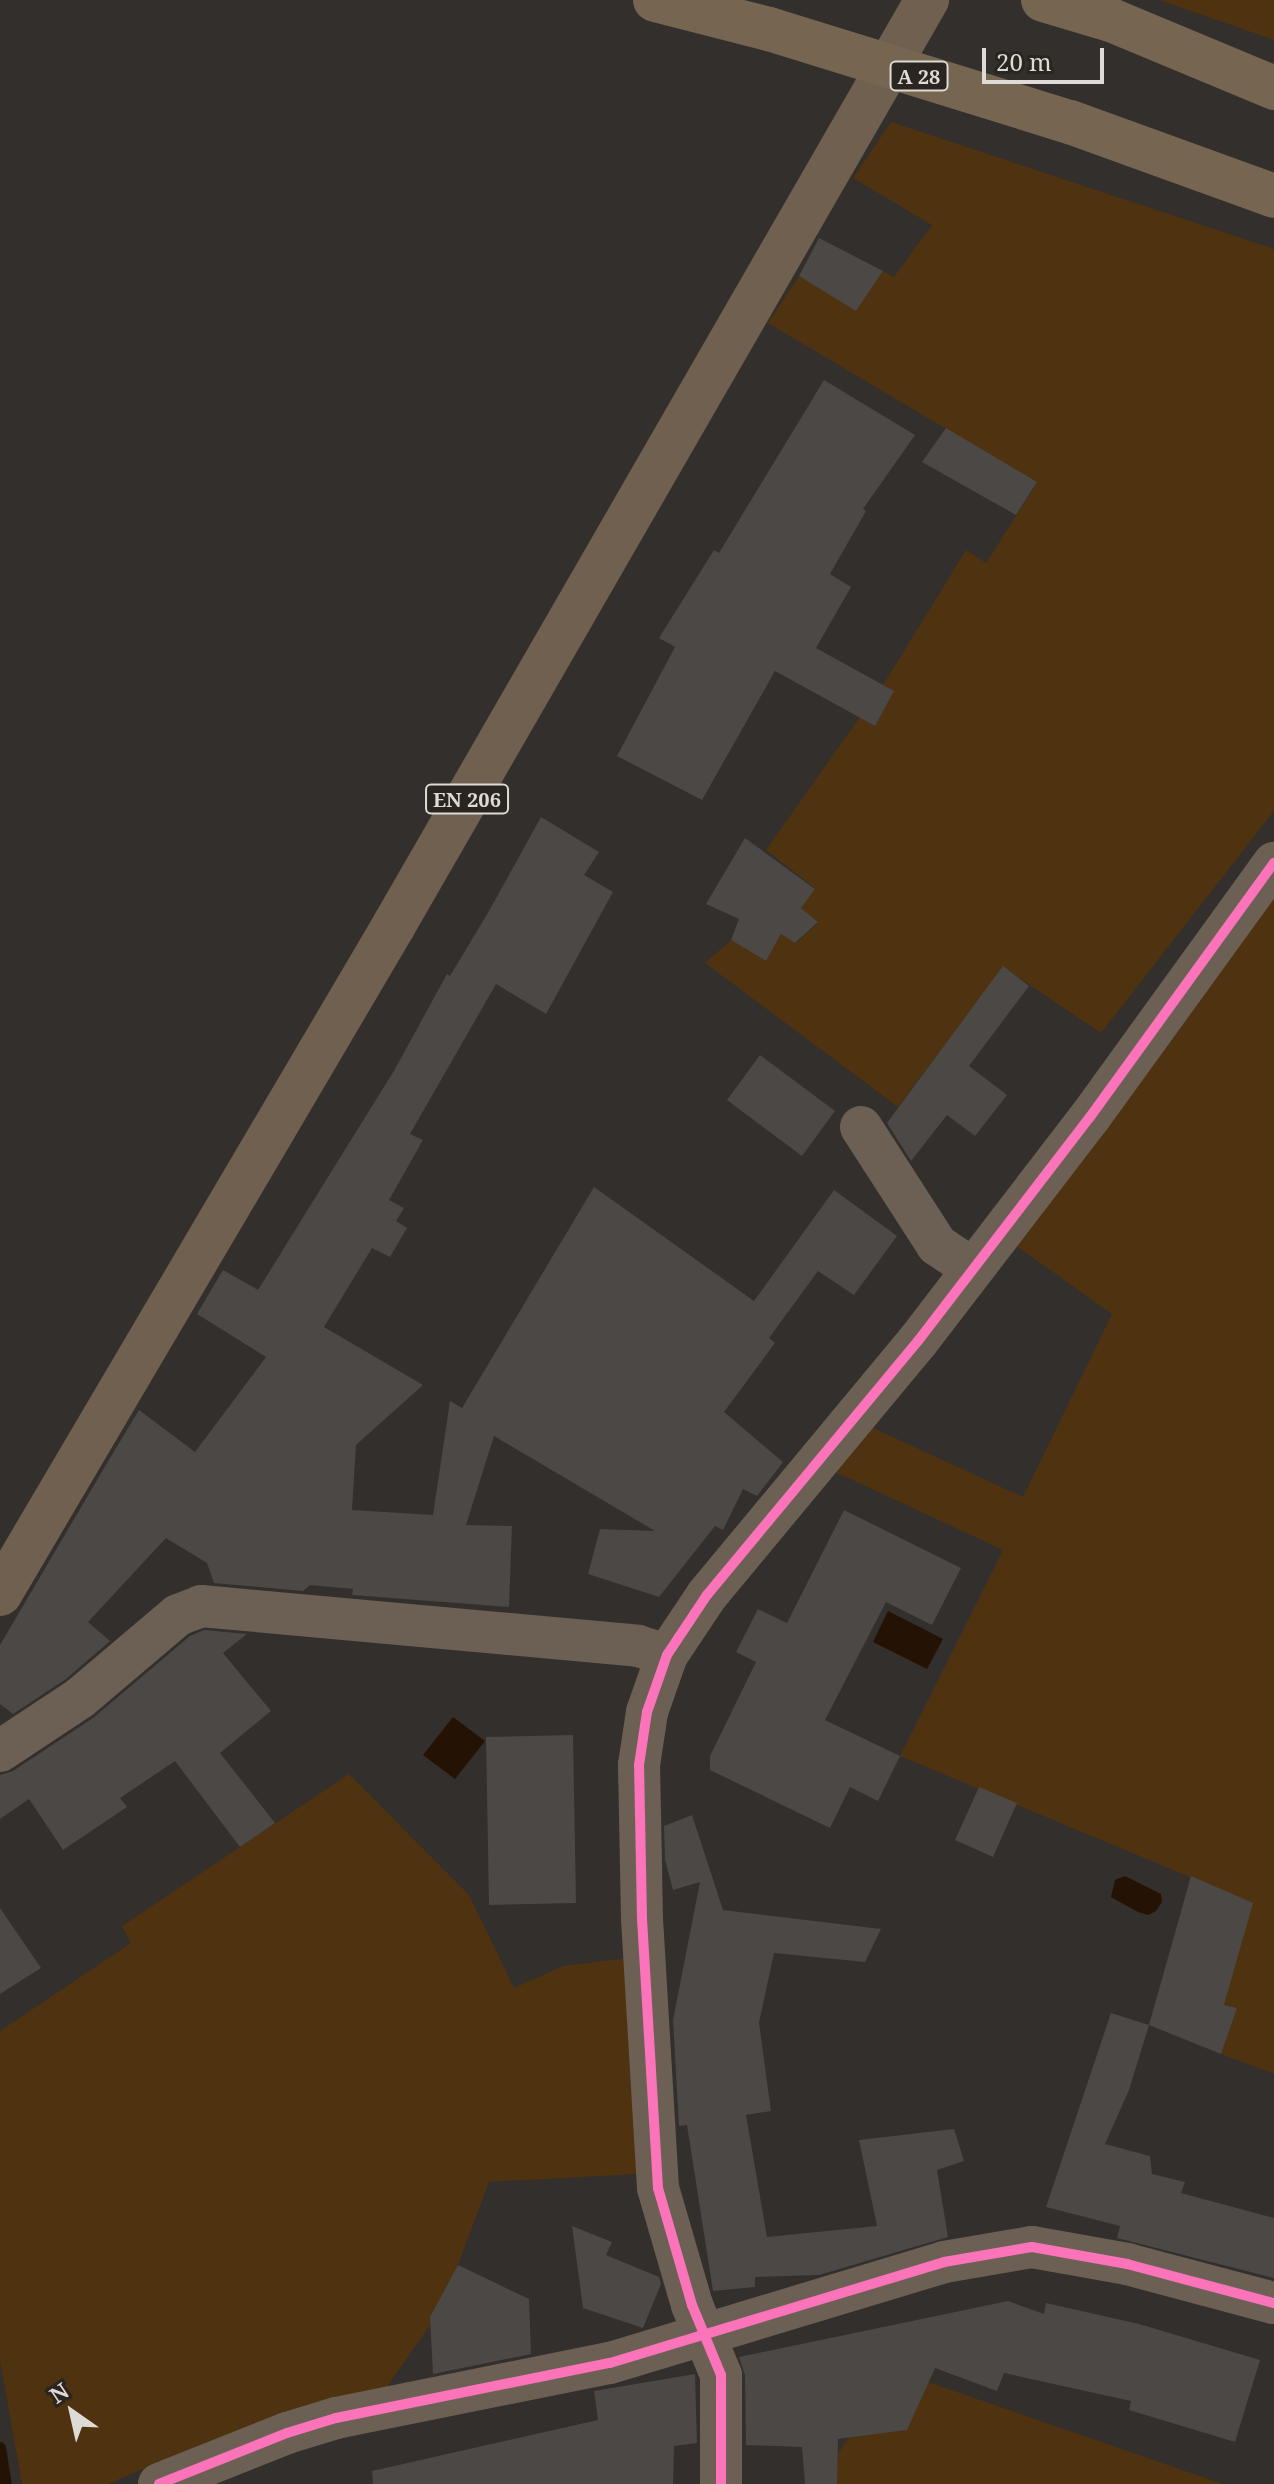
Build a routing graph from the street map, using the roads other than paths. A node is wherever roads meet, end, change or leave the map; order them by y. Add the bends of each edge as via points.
1 (655, 0) edge
2 (927, 0) edge
3 (1043, 0) edge
4 (1274, 88) edge
5 (1274, 196) edge
6 (1274, 863) edge
7 (861, 1127) dead end
8 (973, 1269) junction
9 (0, 1594) edge
10 (667, 1655) junction
11 (0, 1751) edge
12 (1274, 2303) edge
13 (702, 2334) junction
14 (159, 2484) edge
15 (721, 2484) edge

1 - 5 highway, A 28, bridge via 769,29 1070,122
2 - 9 main road, EN 206 via 394,925
3 - 4 highway via 1111,20
6 - 8 street
7 - 8 street via 937,1245
8 - 10 street via 707,1595
10 - 11 street via 638,1646 201,1606 178,1615 80,1698
10 - 13 street via 647,1712 639,1765 642,1919 658,2188
12 - 13 street via 1127,2264 1032,2247 944,2262
13 - 14 street via 610,2363 336,2418
13 - 15 street via 721,2375

